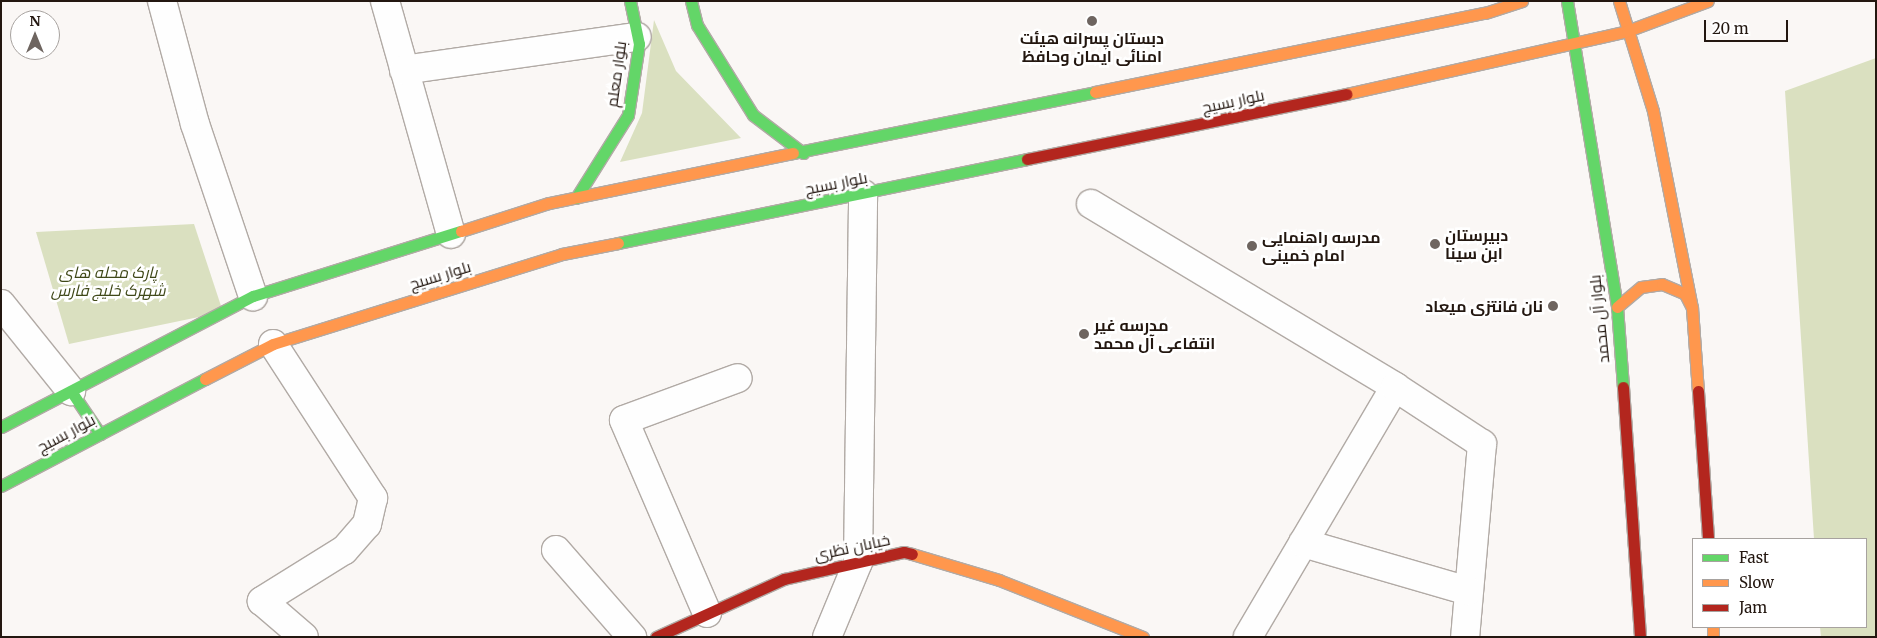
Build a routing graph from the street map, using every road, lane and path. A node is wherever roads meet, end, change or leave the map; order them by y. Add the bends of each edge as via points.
1 (162, 1) edge
2 (385, 1) edge
3 (630, 1) edge
4 (691, 1) edge
5 (1522, 1) edge
6 (1567, 1) edge
7 (1619, 1) edge
8 (1708, 1) edge
9 (1627, 31) junction
10 (638, 37) junction
11 (1574, 44) junction
12 (404, 70) junction
13 (803, 153) junction
14 (863, 194) junction
15 (576, 198) junction
16 (1091, 204) dead end
17 (451, 234) junction
18 (253, 296) junction
19 (1, 304) edge
20 (1617, 307) junction
21 (1692, 308) junction
22 (273, 344) junction
23 (738, 378) dead end
24 (1395, 387) junction
25 (71, 391) junction
26 (1, 427) edge
27 (100, 434) junction
28 (1, 486) edge
29 (1708, 538) edge
30 (1303, 543) junction
31 (556, 550) dead end
32 (858, 562) junction
33 (1468, 591) junction
34 (708, 613) junction
35 (304, 637) edge
36 (632, 637) edge
37 (656, 637) edge
38 (828, 637) edge
39 (1143, 637) edge
40 (1248, 637) edge
41 (1465, 637) edge
42 (1640, 637) edge

1 - 18 street via 195,124
2 - 12 street
3 - 10 main road, بلوار معلم
4 - 13 main road via 697,25 753,115
5 - 13 main road
6 - 11 main road, بلوار آل محمد
7 - 9 main road
8 - 9 main road, بلوار بسیج
9 - 11 main road, بلوار بسیج
9 - 21 main road via 1654,111
10 - 12 street
10 - 15 main road, بلوار معلم via 628,115
11 - 14 main road, بلوار بسیج
11 - 20 main road, بلوار آل محمد
12 - 17 street
13 - 15 main road
14 - 22 main road, بلوار بسیج via 562,254
14 - 32 street
15 - 17 main road
16 - 24 street
17 - 18 main road
18 - 25 main road
19 - 25 street
20 - 21 main road via 1641,288 1662,284 1685,294
20 - 42 main road, بلوار آل محمد
21 - 29 main road
22 - 27 main road, بلوار بسیج
22 - 35 street via 373,498 367,524 344,550 262,601
23 - 34 street via 624,420
24 - 30 street
24 - 33 street via 1482,444
25 - 26 main road
25 - 27 main road
27 - 28 main road, بلوار بسیج
30 - 33 street
30 - 40 street
31 - 36 street
32 - 34 main road, خیابان نظری via 784,578
32 - 38 street
32 - 39 main road, خیابان نظری via 904,552 999,580
33 - 41 street
34 - 37 main road, خیابان نظری

